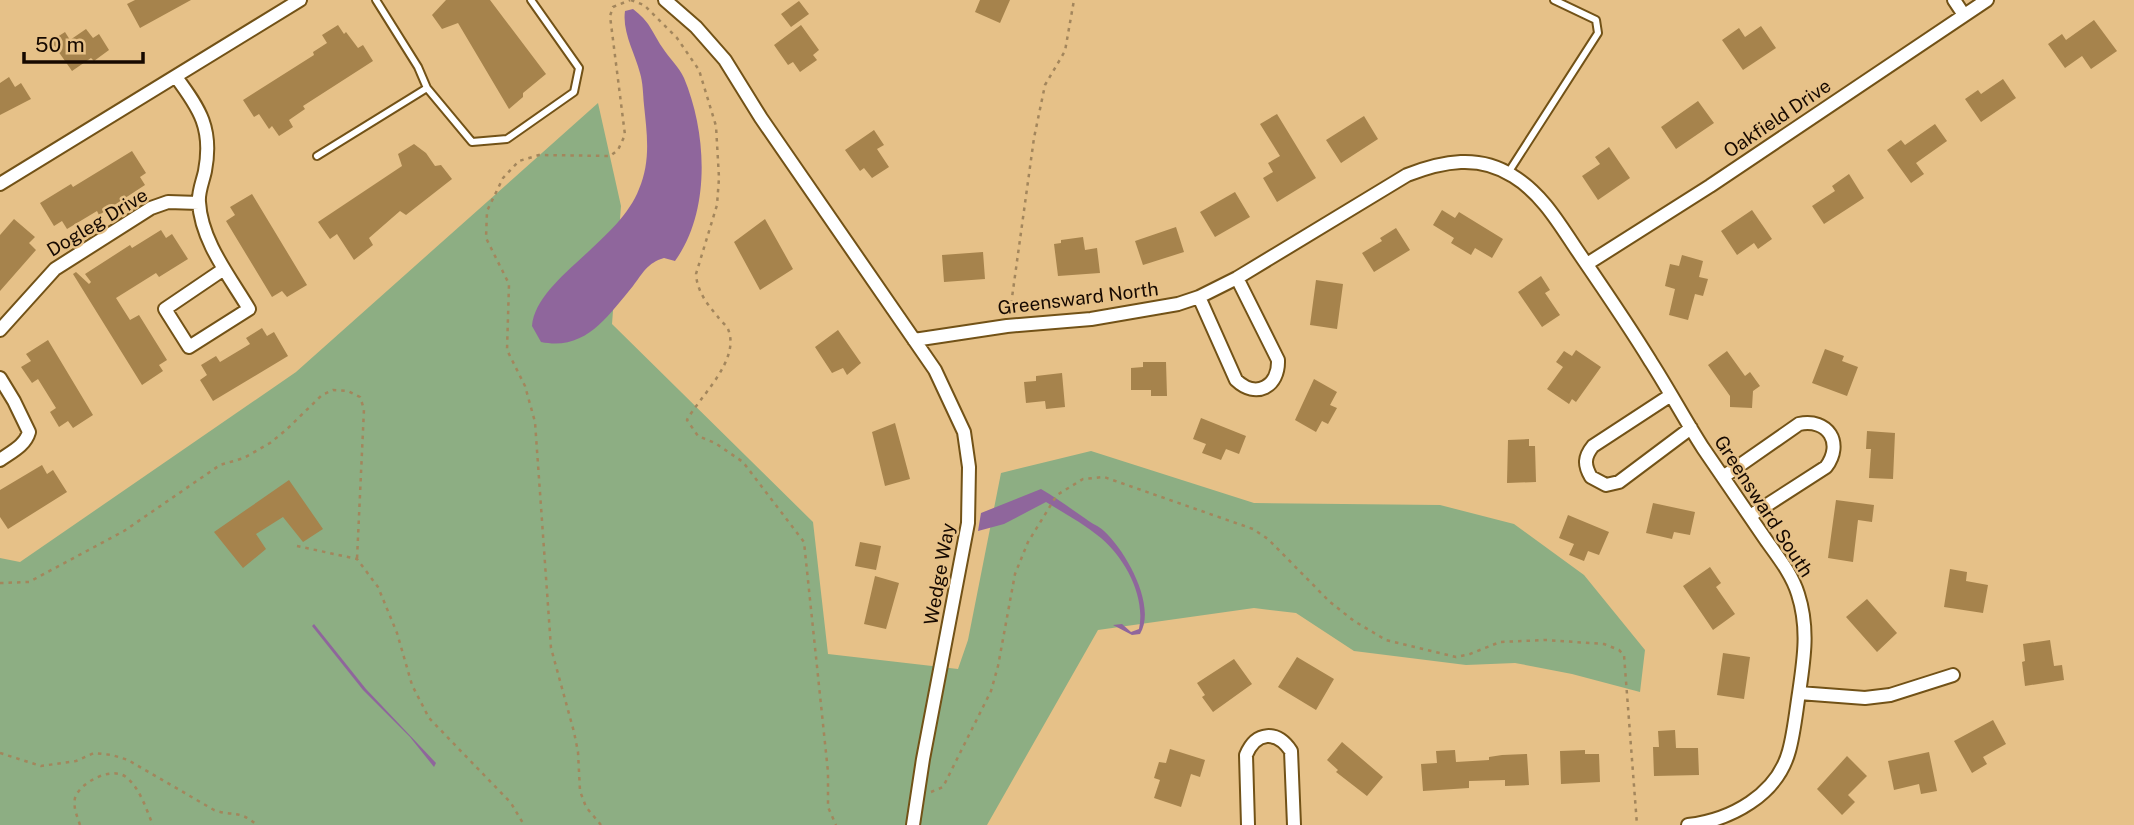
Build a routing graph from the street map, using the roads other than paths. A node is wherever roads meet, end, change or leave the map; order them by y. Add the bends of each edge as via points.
1 (300, 0) edge
2 (376, 0) edge
3 (531, 0) edge
4 (665, 0) edge
5 (1554, 0) edge
6 (1954, 0) edge
7 (1987, 0) edge
8 (1964, 15) junction
9 (176, 77) junction
10 (427, 88) junction
11 (317, 156) dead end
12 (1508, 173) junction
13 (0, 184) edge
14 (199, 203) junction
15 (1587, 264) junction
16 (225, 269) junction
17 (1237, 278) junction
18 (1199, 298) junction
19 (0, 330) edge
20 (914, 340) junction
21 (0, 378) edge
22 (1671, 395) junction
23 (12, 397) junction
24 (0, 404) edge
25 (1691, 428) junction
26 (0, 460) edge
27 (1723, 477) junction
28 (1750, 516) junction
29 (1953, 675) dead end
30 (1799, 693) junction
31 (913, 825) edge
32 (1248, 825) edge
33 (1294, 825) edge
34 (1688, 825) edge

1 - 9 street
2 - 10 lane
3 - 10 lane via 579,68 574,92 507,139 472,142
4 - 20 street via 725,61
5 - 12 lane via 1596,20 1598,33
6 - 8 street
7 - 8 street, Oakfield Drive
8 - 15 street, Oakfield Drive
9 - 13 street
9 - 14 street via 205,125
10 - 11 lane
12 - 15 street, Greensward North via 1546,204
12 - 17 street, Greensward North via 1474,161 1432,165 1407,175
14 - 16 street via 212,248
14 - 19 street, Dogleg Drive via 168,202 151,208 55,269
15 - 22 street, Greensward South
16 - 16 street via 249,309 189,347 165,309
17 - 18 street, Greensward North
17 - 18 street via 1278,360 1269,385 1251,389 1236,380
18 - 20 street, Greensward North via 1091,319
20 - 31 street, Wedge Way via 935,370 961,424 970,498 964,554
21 - 23 street
22 - 25 street, Greensward South
22 - 25 street via 1593,446 1585,461 1591,477 1606,485 1619,482
23 - 24 street
23 - 26 street via 29,432 19,447
25 - 27 street, Greensward South
27 - 28 street, Greensward South
27 - 28 street via 1799,424 1818,424 1828,431 1834,449 1826,467
28 - 30 street, Greensward South via 1791,578 1803,610 1805,653
29 - 30 street via 1865,698
30 - 34 street, Greensward South via 1789,751 1772,782 1738,811
32 - 33 street via 1246,755 1256,740 1267,736 1285,741 1291,751

